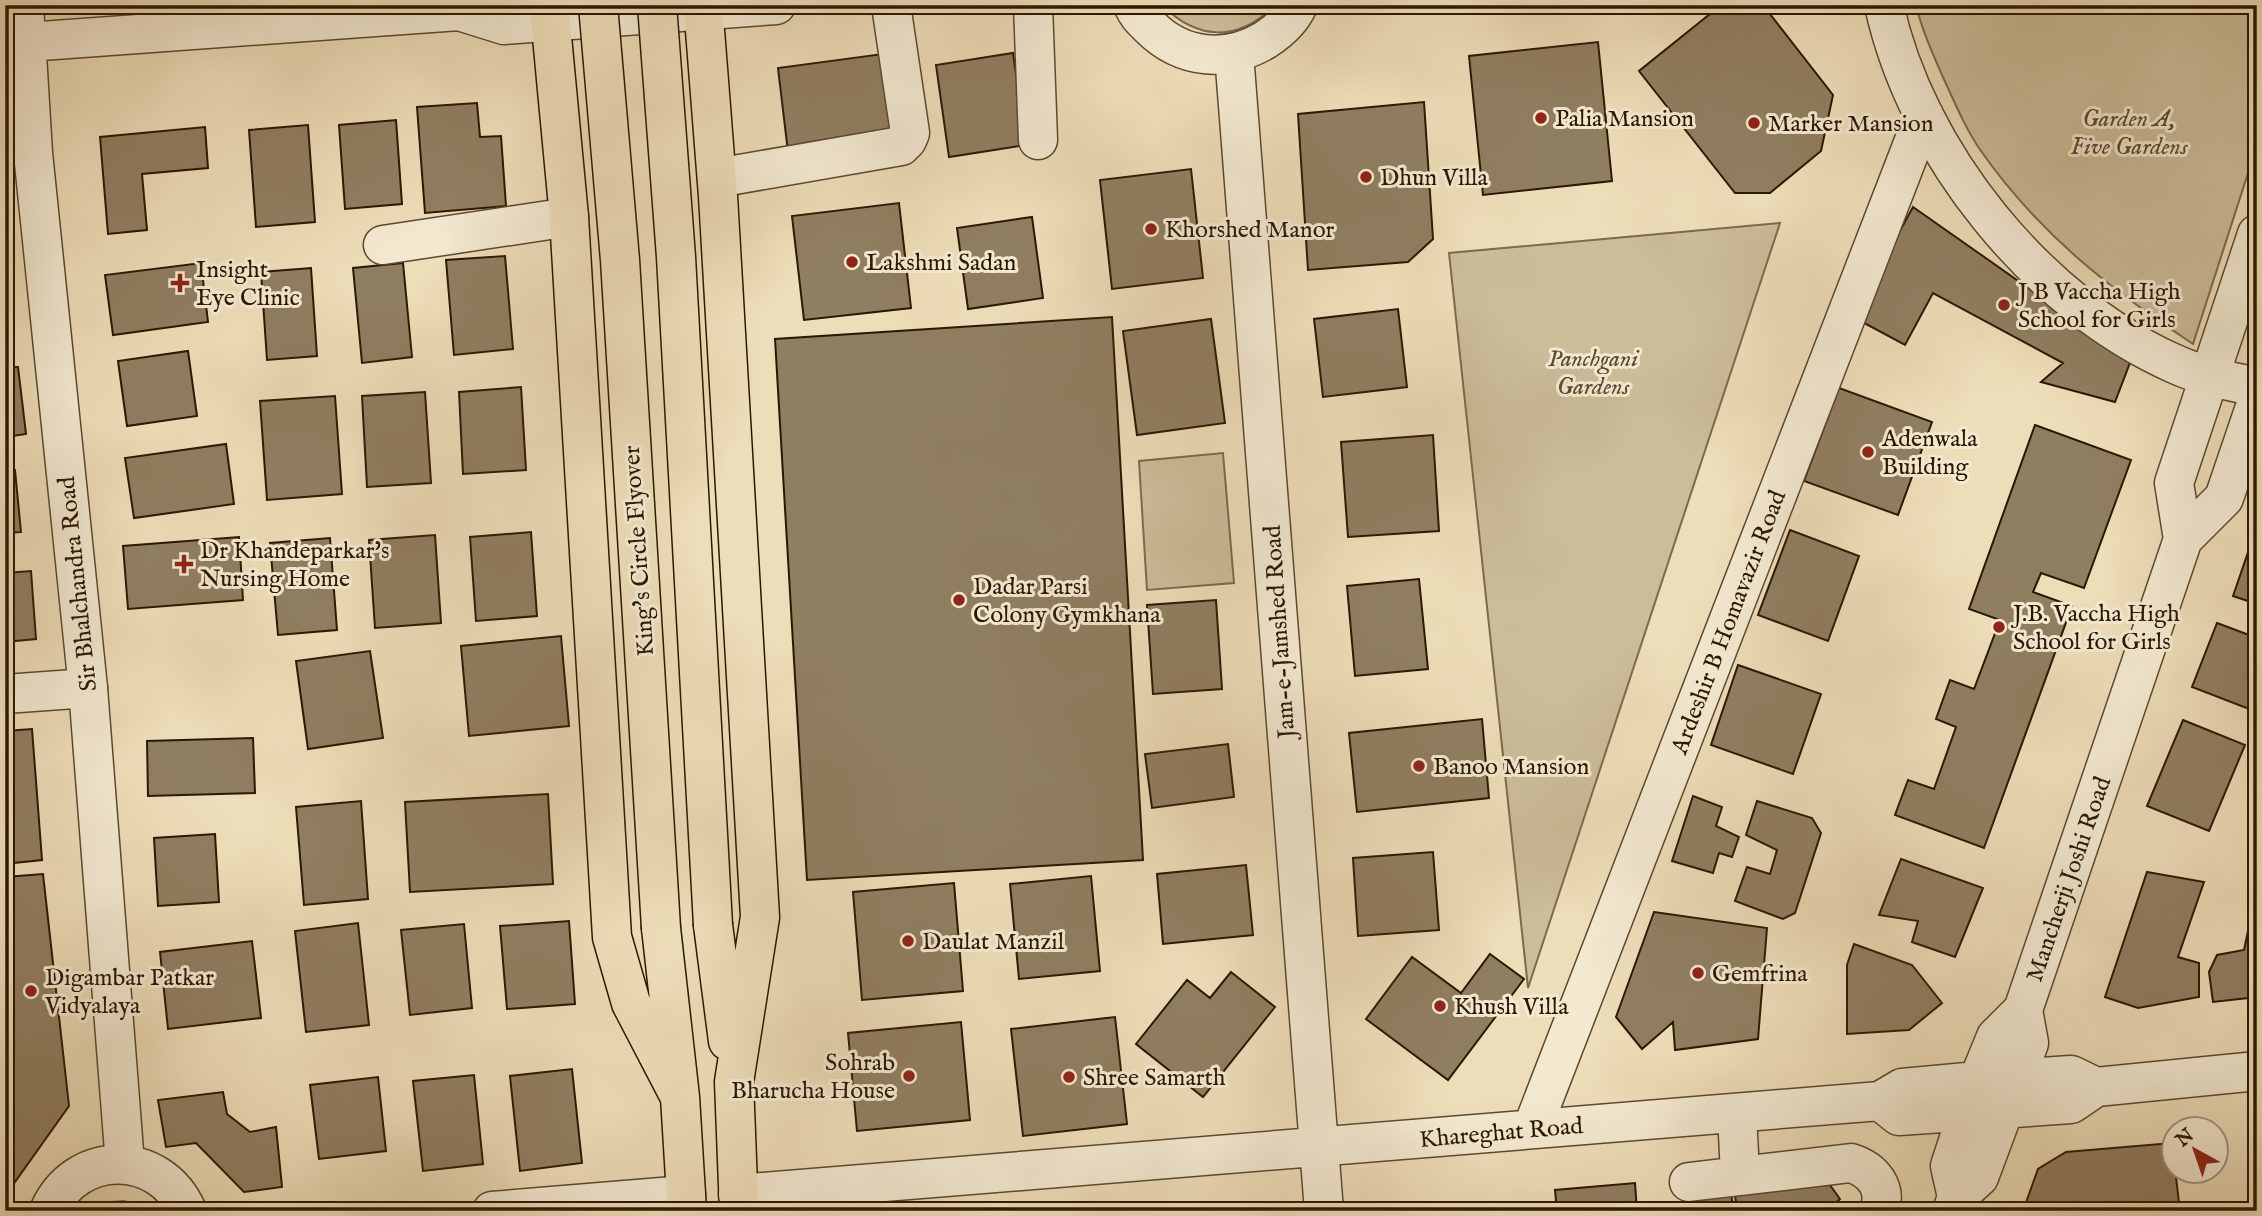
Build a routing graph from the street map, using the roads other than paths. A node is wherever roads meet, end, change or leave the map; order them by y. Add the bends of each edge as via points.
1 (598, 5) edge
2 (657, 5) edge
3 (776, 5) edge
4 (891, 5) edge
5 (1033, 5) edge
6 (1133, 5) edge
7 (1298, 5) edge
8 (1884, 5) edge
9 (464, 8) edge
10 (703, 8) edge
11 (550, 13) edge
12 (26, 24) edge
13 (1234, 54) junction
14 (1924, 115) junction
15 (32, 140) junction
16 (1038, 140) dead end
17 (717, 178) junction
18 (5, 181) edge
19 (569, 217) junction
20 (2257, 234) edge
21 (383, 245) dead end
22 (2211, 377) junction
23 (2257, 387) edge
24 (2257, 401) edge
25 (2183, 539) junction
26 (88, 688) junction
27 (5, 694) edge
28 (2257, 1071) edge
29 (733, 1082) junction
30 (1992, 1095) junction
31 (680, 1097) junction
32 (1794, 1108) junction
33 (1737, 1112) junction
34 (1532, 1129) junction
35 (1318, 1147) junction
36 (125, 1164) junction
37 (1799, 1169) junction
38 (1740, 1175) junction
39 (1689, 1182) dead end
40 (687, 1203) edge
41 (739, 1203) edge
42 (1954, 1204) edge
43 (49, 1211) edge
44 (187, 1211) edge
45 (492, 1211) edge
46 (1324, 1211) edge
47 (1879, 1211) edge

1 - 31 highway, King's Circle Flyover, bridge via 620,260 661,928
2 - 29 highway, bridge via 676,257 713,925
3 - 10 street
4 - 17 street via 910,133 901,146
5 - 16 street
6 - 13 street via 1162,39 1180,49
7 - 13 street via 1279,32
8 - 14 street
9 - 11 street via 504,25
9 - 12 street
10 - 11 street
10 - 17 highway
11 - 19 highway
12 - 15 street, Sir Bhalchandra Road
13 - 35 street, Jam-e-Jamshed Road
14 - 22 street via 1959,178 2003,235 2054,285 2112,328 2175,364
14 - 34 street, Ardeshir B Homavazir Road
15 - 18 street via 27,164
15 - 26 street, Sir Bhalchandra Road
17 - 29 highway via 760,918
19 - 21 street
19 - 31 highway via 612,937 631,1003
20 - 22 street, Mancherji Joshi Road
22 - 23 street
22 - 25 street, Mancherji Joshi Road via 2174,483
24 - 25 street, Mancherji Joshi Road via 2224,498
25 - 30 street, Mancherji Joshi Road via 2023,1010 1996,1037
26 - 27 street
26 - 36 street, Sir Bhalchandra Road
28 - 30 street, Khareghat Road via 2096,1087 2071,1075
29 - 41 highway
30 - 32 street, Khareghat Road via 1902,1088 1880,1101
30 - 42 street, Mancherji Joshi Road via 1950,1166
31 - 40 highway, King's Circle Flyover
32 - 33 street, Khareghat Road
32 - 37 street
33 - 34 street, Khareghat Road
33 - 38 street
34 - 35 street, Khareghat Road
35 - 41 street, Khareghat Road
35 - 46 street, Jam-e-Jamshed Road
36 - 43 street via 99,1166 74,1177 54,1197
36 - 44 street via 150,1170 165,1180
37 - 38 street
37 - 47 street via 1862,1166 1878,1183 1883,1201
38 - 39 street
40 - 45 street

